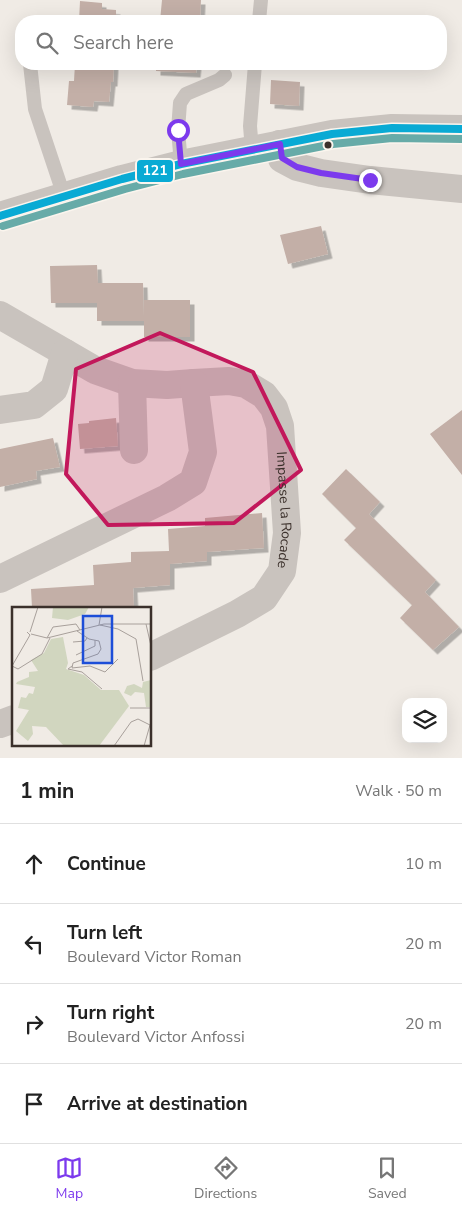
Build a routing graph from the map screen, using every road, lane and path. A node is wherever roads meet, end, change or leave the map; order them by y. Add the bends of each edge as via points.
1 (260, 0) edge
2 (259, 15) edge
3 (31, 70) edge
4 (255, 70) edge
5 (225, 74) dead end
6 (462, 129) edge
7 (280, 144) junction
8 (252, 150) junction
9 (181, 164) junction
10 (462, 189) edge
11 (64, 196) junction
12 (0, 216) edge
13 (0, 315) edge
14 (65, 353) junction
15 (132, 382) junction
16 (194, 382) junction
17 (0, 410) edge
18 (134, 450) dead end
19 (0, 579) edge
20 (151, 657) edge
21 (12, 720) edge
22 (0, 724) edge

1 - 2 lane
3 - 11 lane via 35,109
4 - 8 lane via 250,126
5 - 9 lane via 219,80 186,94 180,104
6 - 7 street via 392,128 332,134
7 - 8 street
7 - 10 street via 282,158 297,167 321,173
8 - 9 street
9 - 11 street
11 - 12 street
13 - 14 street, Impasse la Rocade
14 - 15 street, Impasse la Rocade via 95,370
14 - 17 street via 54,389 34,405
15 - 16 street, Impasse la Rocade via 168,386
15 - 18 street
16 - 19 street via 203,452 193,482 167,498
16 - 20 street, Impasse la Rocade via 246,384 264,395 274,408 280,426 287,533 282,571 264,598
21 - 22 street

